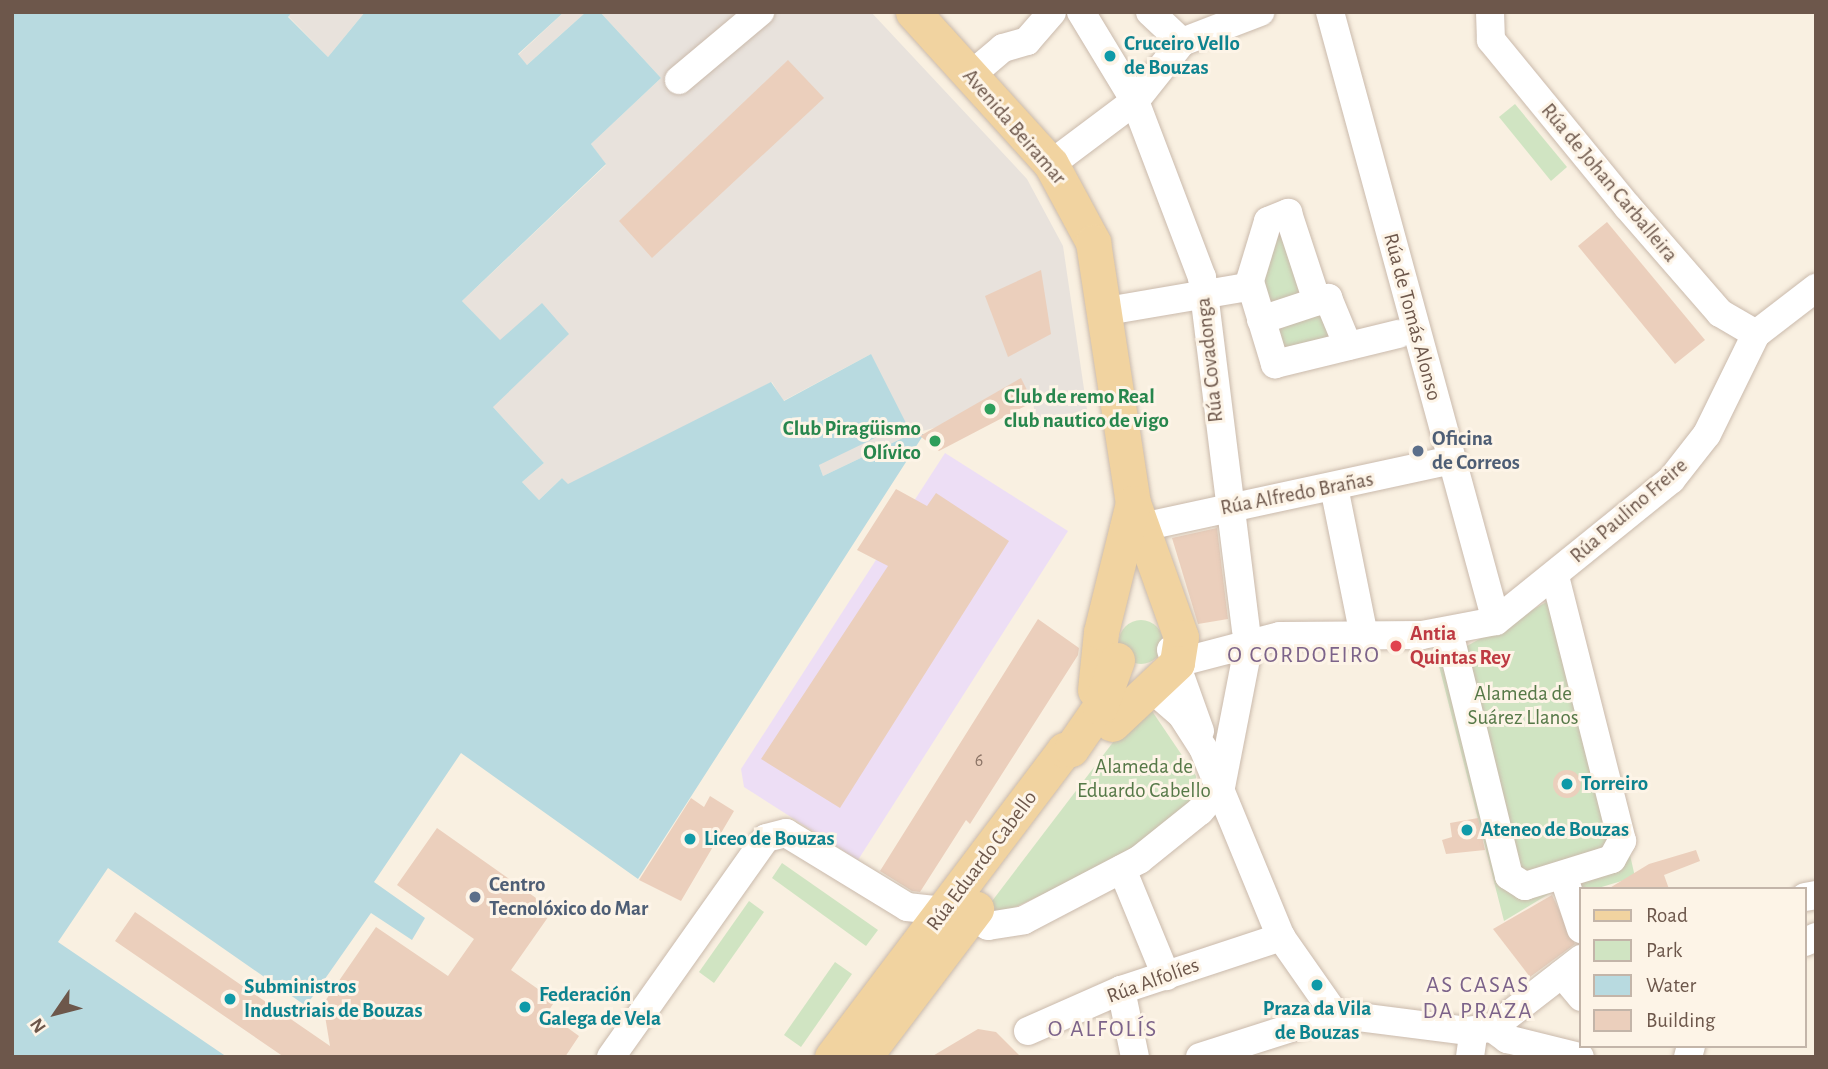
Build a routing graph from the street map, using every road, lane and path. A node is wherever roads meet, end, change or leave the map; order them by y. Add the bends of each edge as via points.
1 (760, 12) edge
2 (913, 12) edge
3 (1052, 12) edge
4 (1150, 12) edge
5 (1260, 12) edge
6 (1330, 12) edge
7 (1490, 12) edge
8 (1084, 13) edge
9 (1182, 42) junction
10 (971, 75) junction
11 (679, 80) dead end
12 (1135, 101) junction
13 (1051, 164) junction
14 (1251, 285) junction
15 (1816, 288) edge
16 (1202, 295) junction
17 (1317, 301) junction
18 (1107, 311) junction
19 (1261, 320) junction
20 (1398, 334) dead end
21 (1756, 334) junction
22 (1348, 346) junction
23 (1451, 460) junction
24 (1334, 487) junction
25 (1229, 507) junction
26 (1133, 524) junction
27 (1556, 576) junction
28 (1496, 621) junction
29 (1449, 632) junction
30 (1364, 636) junction
31 (1248, 637) junction
32 (1156, 657) junction
33 (1064, 750) junction
34 (1222, 787) junction
35 (1122, 870) junction
36 (1563, 875) junction
37 (958, 913) junction
38 (1580, 926) edge
39 (1281, 937) junction
40 (1572, 966) edge
41 (1166, 976) junction
42 (1121, 990) junction
43 (1580, 994) edge
44 (1335, 1014) junction
45 (1028, 1031) dead end
46 (1478, 1039) edge
47 (611, 1057) edge
48 (832, 1057) edge
49 (864, 1057) edge
50 (1135, 1057) edge
51 (1200, 1057) edge
52 (1580, 1057) edge

1 - 11 street
2 - 10 main road, Avenida Beiramar
3 - 10 street via 1027,41 1003,48
4 - 9 street
5 - 9 street
6 - 23 street, Rúa de Tomás Alonso
7 - 21 street, Rúa de Johan Carballeira via 1491,40 1610,185 1720,313
8 - 12 street, Rúa Covadonga
9 - 12 street
10 - 13 main road, Avenida Beiramar
12 - 13 street
12 - 16 street, Rúa Covadonga via 1202,276
13 - 18 main road, Avenida Beiramar via 1093,242
14 - 16 street
14 - 17 street via 1268,221 1288,213
14 - 19 street
15 - 21 street, Rúa Paulino Freire
16 - 18 street
16 - 25 street, Rúa Covadonga
17 - 19 street
17 - 22 street via 1328,298
18 - 26 main road, Avenida Beiramar
19 - 22 street via 1275,364
20 - 22 street
21 - 27 street, Rúa Paulino Freire via 1698,450 1671,480
23 - 24 street, Rúa Alfredo Brañas
23 - 28 street, Rúa de Tomás Alonso
24 - 25 street, Rúa Alfredo Brañas
24 - 30 street
25 - 26 street, Rúa Alfredo Brañas
25 - 31 street, Rúa Covadonga
26 - 32 main road, Avenida Beiramar via 1154,564
26 - 32 main road, Avenida Beiramar via 1117,625 1133,614
26 - 33 main road via 1101,632 1100,675
27 - 28 street, Rúa Paulino Freire
27 - 36 street via 1622,841 1612,859
28 - 29 street
29 - 30 street
29 - 36 street via 1509,876 1525,886
30 - 31 street
31 - 32 street
31 - 34 street, Rúa Covadonga
32 - 33 main road, Rúa Eduardo Cabello via 1100,707 1071,749
32 - 34 street via 1181,714
32 - 37 main road, Rúa Eduardo Cabello via 1112,724
33 - 37 main road, Rúa Eduardo Cabello
34 - 35 street via 1200,811
34 - 39 street
35 - 37 street via 1007,926 988,926
35 - 41 street
36 - 38 street
37 - 47 street via 907,907 786,833 766,838
37 - 48 main road, Rúa Eduardo Cabello
37 - 49 main road, Rúa Eduardo Cabello
39 - 41 street, Rúa Alfolíes
39 - 44 street
40 - 43 street
40 - 46 street
41 - 42 street, Rúa Alfolíes
42 - 45 street, Rúa Alfolíes
42 - 50 street
44 - 46 street
44 - 51 street
46 - 52 street via 1507,1039

